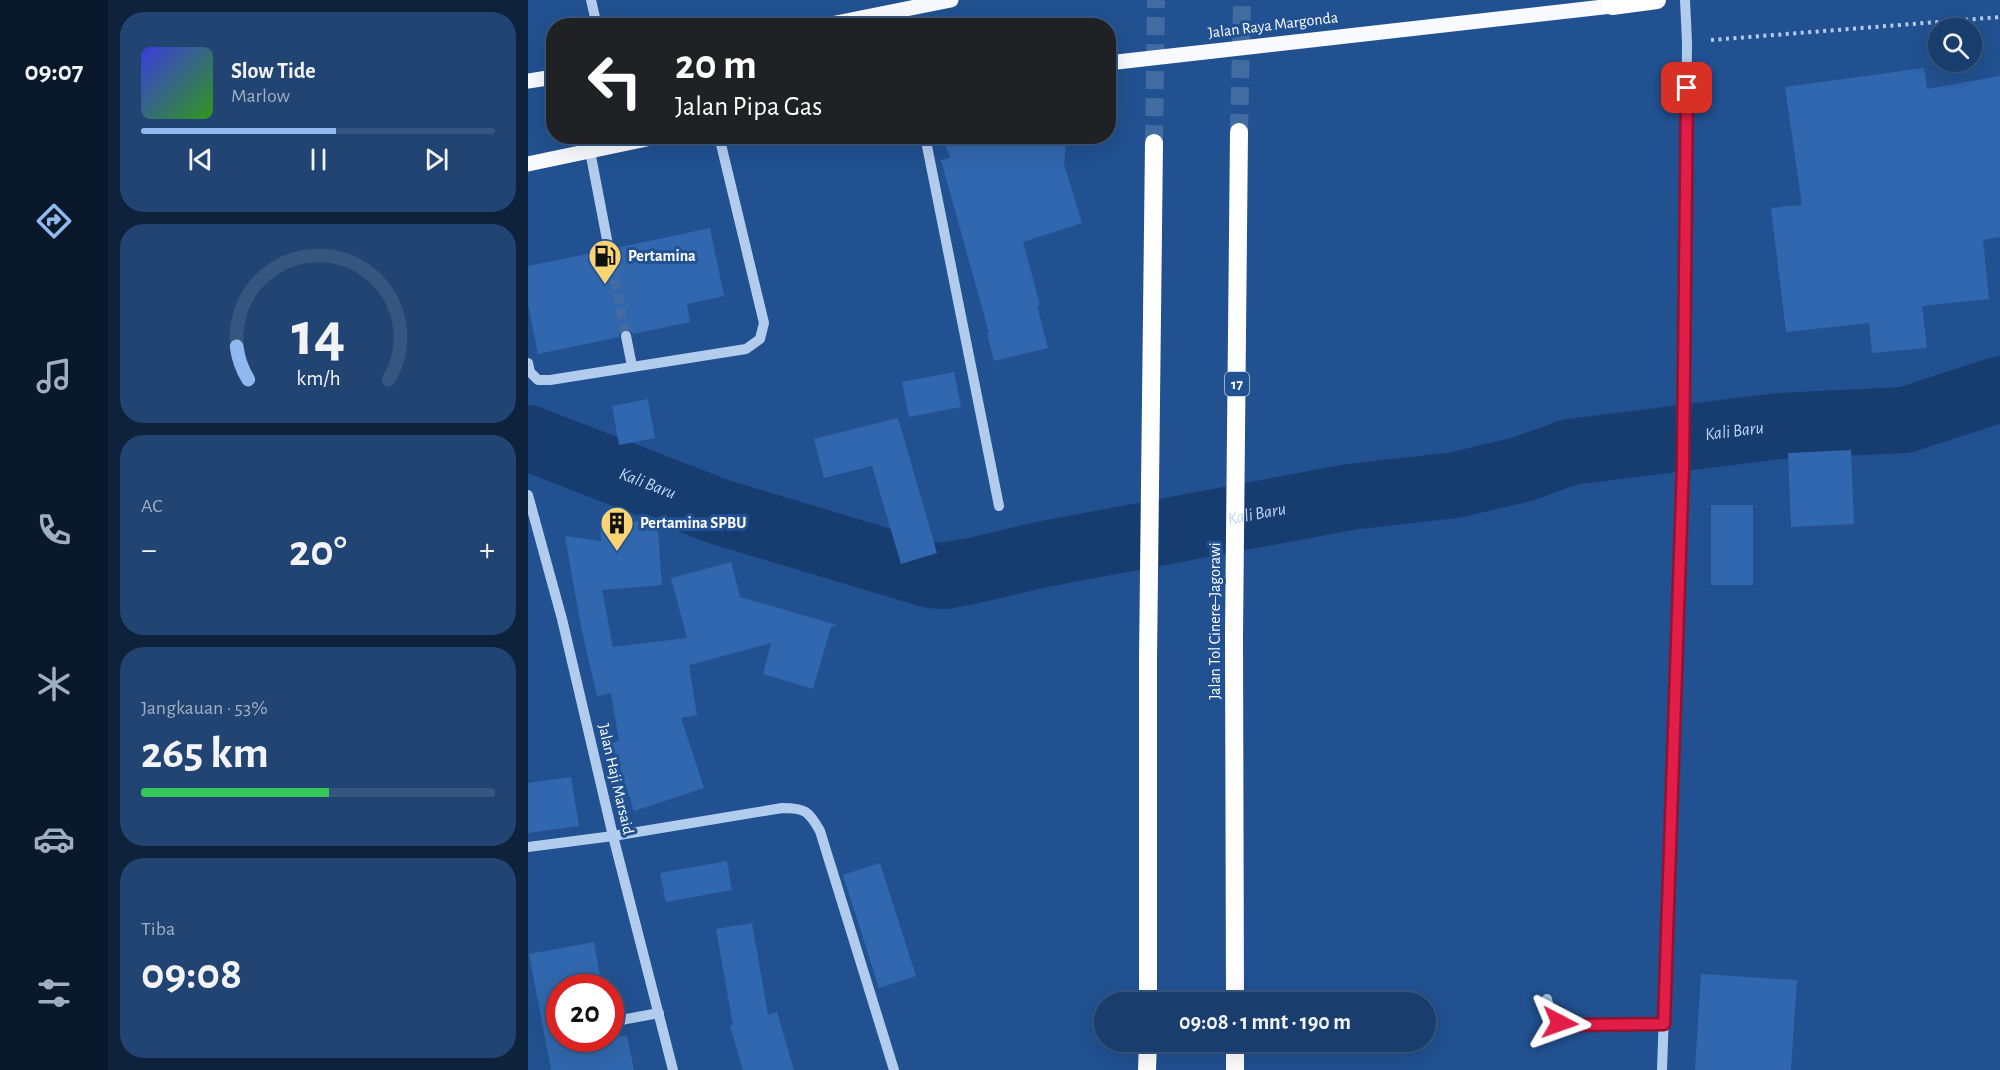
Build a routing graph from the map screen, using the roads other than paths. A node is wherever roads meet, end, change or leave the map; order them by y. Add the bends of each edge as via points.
1 (591, 0) edge
2 (951, 0) edge
3 (1657, 0) edge
4 (1685, 0) edge
5 (926, 3) edge
6 (1612, 3) edge
7 (595, 18) edge
8 (858, 18) edge
9 (1116, 62) edge
10 (546, 78) edge
11 (528, 81) edge
12 (1239, 132) tunnel mouth
13 (1154, 143) tunnel mouth
14 (623, 144) edge
15 (721, 144) edge
16 (927, 144) edge
17 (590, 151) junction
18 (528, 164) edge
19 (609, 250) tunnel mouth
20 (626, 336) tunnel mouth
21 (528, 363) edge
22 (632, 366) junction
23 (528, 495) edge
24 (999, 506) dead end
25 (614, 836) junction
26 (528, 847) edge
27 (1148, 992) edge
28 (1235, 992) edge
29 (1547, 999) dead end
30 (659, 1013) junction
31 (624, 1019) edge
32 (1664, 1024) junction
33 (1148, 1052) edge
34 (1235, 1052) edge
35 (673, 1070) edge
36 (894, 1070) edge
37 (1148, 1070) edge
38 (1235, 1070) edge
39 (1662, 1070) edge

1 - 7 street
2 - 5 main road
3 - 6 highway, Jalan Raya Margonda
4 - 32 street via 1683,466
5 - 8 main road
6 - 9 main road, Jalan Raya Margonda
10 - 11 main road
12 - 28 highway, Jalan Tol Cinere–Jagorawi / 17
13 - 27 highway
14 - 17 main road
15 - 22 street via 764,323 760,339 746,350
16 - 24 street
17 - 18 main road
17 - 19 street
20 - 22 street
21 - 22 street via 538,380
23 - 25 street, Jalan Haji Marsaid
25 - 26 street
25 - 30 street, Jalan Haji Marsaid
25 - 36 street via 782,808 800,808 812,816 820,831
29 - 32 street via 1551,1014 1560,1023
30 - 31 street
30 - 35 street, Jalan Haji Marsaid
32 - 39 street
33 - 37 highway
34 - 38 highway

